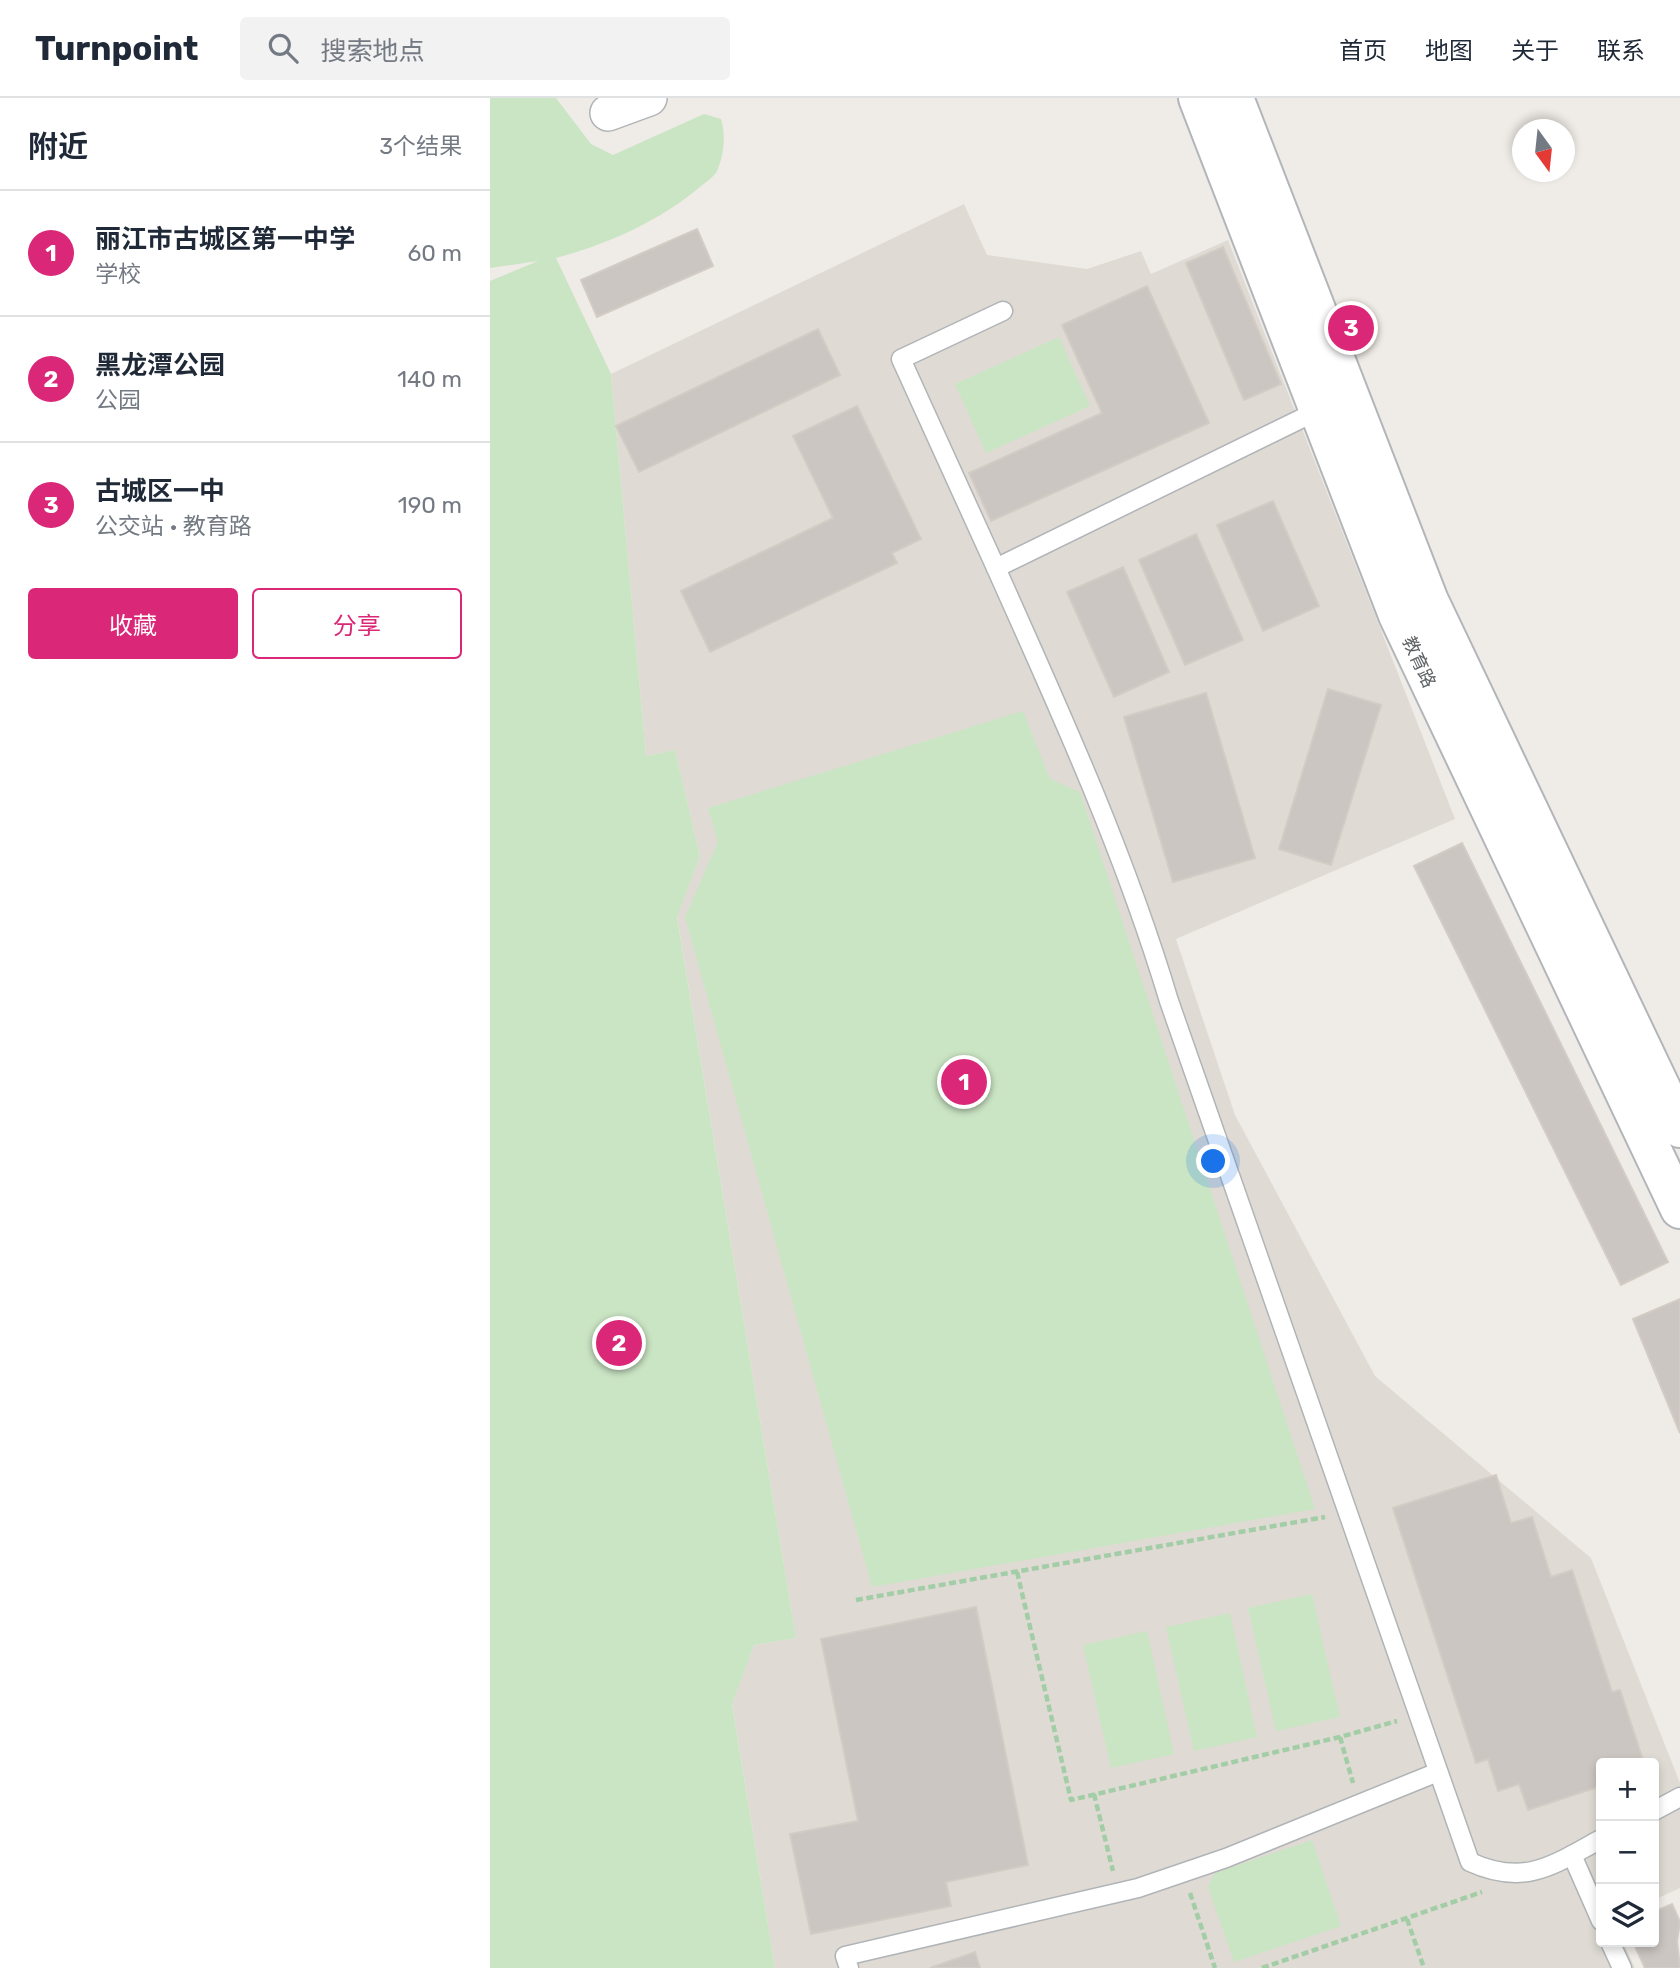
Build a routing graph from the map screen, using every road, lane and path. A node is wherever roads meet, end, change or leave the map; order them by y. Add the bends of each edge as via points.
1 (649, 98) edge
2 (1198, 98) edge
3 (1234, 98) edge
4 (608, 113) dead end
5 (1003, 311) dead end
6 (1319, 410) junction
7 (996, 568) junction
8 (1680, 1128) edge
9 (1680, 1209) edge
10 (1346, 1513) junction
11 (1017, 1572) junction
12 (856, 1600) dead end
13 (1418, 1715) junction
14 (1340, 1737) junction
15 (1438, 1772) junction
16 (1094, 1794) junction
17 (1680, 1797) edge
18 (1359, 1804) junction
19 (1659, 1808) edge
20 (1596, 1842) edge
21 (1572, 1855) junction
22 (1183, 1872) junction
23 (1504, 1874) junction
24 (1118, 1892) junction
25 (1596, 1910) edge
26 (1407, 1919) junction
27 (1612, 1947) edge
28 (849, 1968) edge
29 (1216, 1968) edge
30 (1262, 1968) edge
31 (1424, 1968) edge
32 (1622, 1968) edge

1 - 4 street
2 - 6 street, 教育路
3 - 8 street, 教育路 via 1429,601
5 - 7 lane via 901,359
6 - 7 lane
6 - 9 street, 教育路 via 1398,615
7 - 10 lane via 1126,870
10 - 11 path
10 - 13 lane
11 - 12 path
11 - 16 path via 1070,1800
13 - 14 path
13 - 15 lane
14 - 16 path
14 - 18 path
15 - 18 lane
15 - 23 lane via 1470,1862
16 - 24 path
17 - 19 lane
18 - 22 lane
20 - 21 lane
21 - 23 lane via 1533,1873
21 - 25 lane
22 - 24 lane
22 - 29 path
23 - 26 path via 1480,1894
24 - 28 lane via 845,1956
26 - 30 path
26 - 31 path
27 - 32 lane

